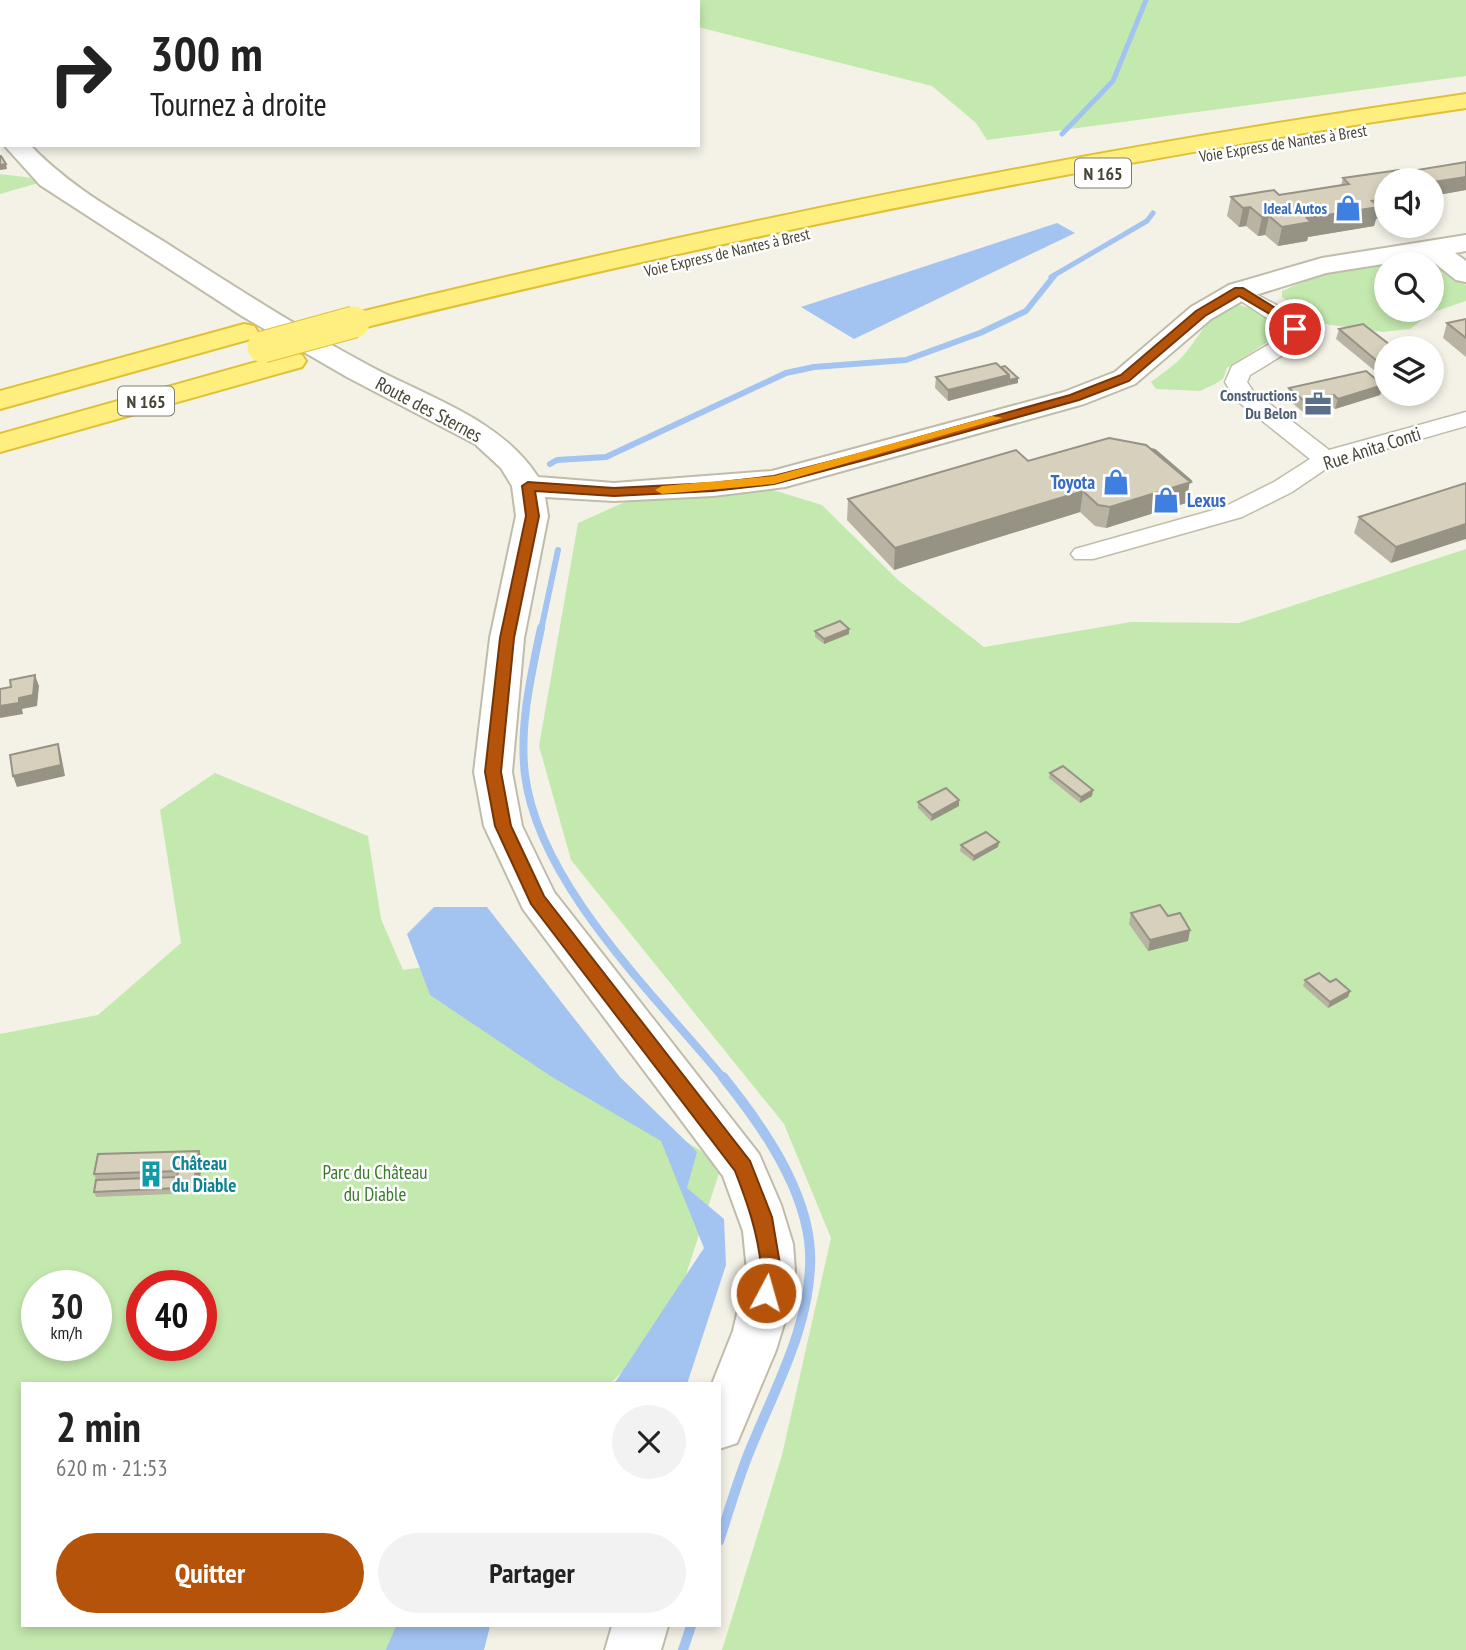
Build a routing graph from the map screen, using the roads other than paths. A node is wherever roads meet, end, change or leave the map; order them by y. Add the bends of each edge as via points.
1 (1466, 101) edge
2 (1466, 115) edge
3 (17, 147) edge
4 (1466, 243) edge
5 (1432, 248) junction
6 (1466, 274) edge
7 (1239, 291) junction
8 (253, 340) junction
9 (0, 400) edge
10 (0, 419) edge
11 (1466, 419) edge
12 (0, 443) edge
13 (1325, 459) junction
14 (528, 486) junction
15 (1084, 554) dead end
16 (721, 1421) edge
17 (640, 1627) edge
18 (632, 1650) edge

1 - 8 highway, Voie Express de Nantes à Brest / N 165, bridge via 993,178 344,316
2 - 12 highway, Voie Express de Nantes à Brest / N 165 via 1122,169 880,215 380,337
3 - 14 street, Route des Sternes via 50,180 252,310 486,438 513,462
4 - 5 street
5 - 6 street
5 - 7 street via 1322,266
7 - 13 street via 1295,329 1293,339 1240,371 1236,382 1244,395
7 - 14 street via 1200,313 1125,378 1074,398 867,455 774,480 713,487 614,492
8 - 9 highway
8 - 10 highway, Voie Express de Nantes à Brest / N 165
11 - 13 street, Rue Anita Conti
13 - 15 street, Rue Anita Conti via 1233,512
14 - 16 street via 532,516 507,638 493,772 503,826 537,899 743,1167 763,1217 771,1270 755,1339
17 - 18 street

